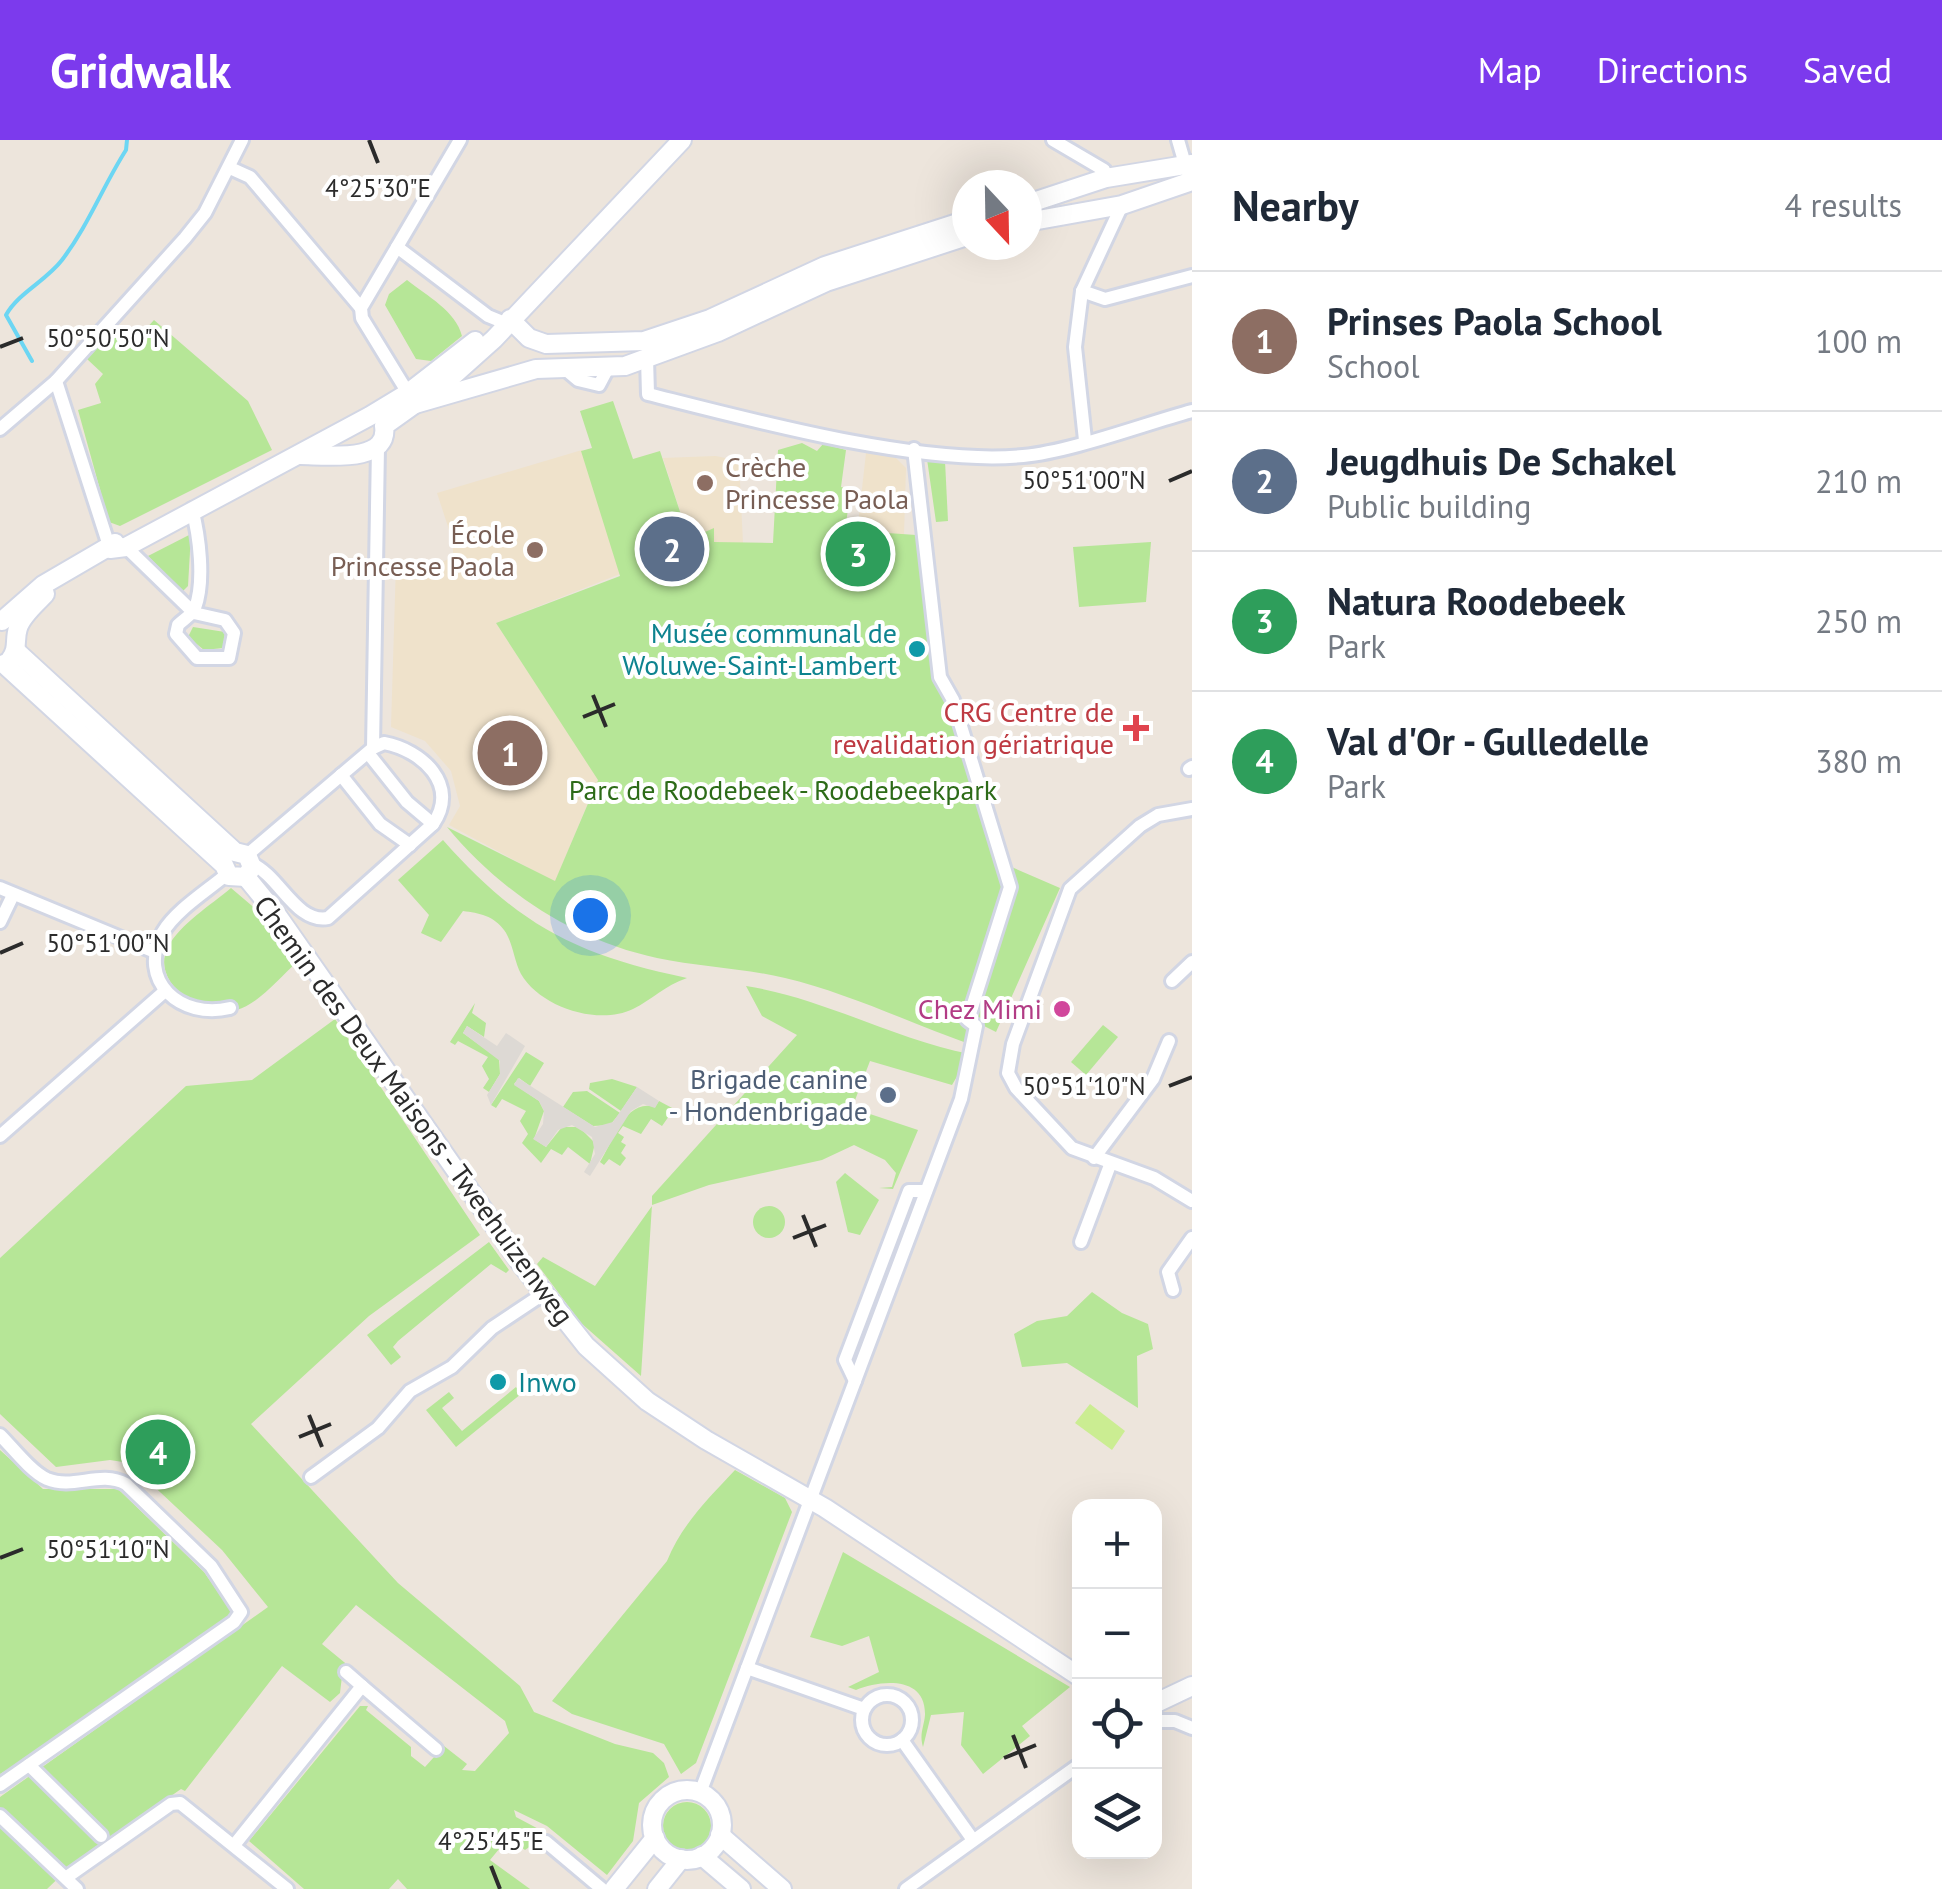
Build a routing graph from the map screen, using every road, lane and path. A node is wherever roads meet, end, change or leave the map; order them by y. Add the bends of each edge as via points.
1 (242, 140) edge
2 (460, 140) edge
3 (682, 140) edge
4 (1053, 140) edge
5 (1178, 140) edge
6 (230, 168) junction
7 (1190, 173) edge
8 (1103, 180) junction
9 (1042, 199) edge
10 (1114, 205) junction
11 (1042, 219) edge
12 (952, 226) edge
13 (952, 239) edge
14 (397, 246) junction
15 (890, 250) junction
16 (1192, 276) edge
17 (1082, 291) junction
18 (361, 308) junction
19 (508, 321) junction
20 (645, 350) junction
21 (56, 380) junction
22 (411, 399) junction
23 (1192, 411) edge
24 (377, 421) junction
25 (352, 426) junction
26 (0, 430) edge
27 (1085, 440) junction
28 (374, 449) junction
29 (914, 449) junction
30 (300, 455) junction
31 (192, 508) junction
32 (119, 548) junction
33 (194, 613) junction
34 (6, 642) edge
35 (370, 750) junction
36 (341, 775) junction
37 (1192, 809) edge
38 (433, 824) junction
39 (410, 845) junction
40 (238, 865) junction
41 (6, 892) edge
42 (0, 922) edge
43 (155, 952) junction
44 (1192, 962) edge
45 (1172, 981) dead end
46 (164, 991) junction
47 (230, 1008) dead end
48 (1169, 1042) dead end
49 (0, 1136) edge
50 (1094, 1158) junction
51 (1110, 1165) junction
52 (1192, 1200) edge
53 (1192, 1238) edge
54 (1081, 1242) dead end
55 (1173, 1290) dead end
56 (543, 1294) junction
57 (0, 1435) edge
58 (310, 1477) dead end
59 (810, 1500) junction
60 (746, 1668) junction
61 (346, 1672) dead end
62 (1072, 1672) edge
63 (362, 1686) junction
64 (1192, 1686) edge
65 (1162, 1700) edge
66 (864, 1709) junction
67 (1162, 1721) edge
68 (1192, 1728) edge
69 (902, 1740) junction
70 (436, 1749) dead end
71 (30, 1765) junction
72 (1073, 1769) edge
73 (0, 1785) edge
74 (700, 1792) junction
75 (0, 1816) edge
76 (720, 1835) junction
77 (101, 1836) dead end
78 (655, 1838) junction
79 (974, 1840) junction
80 (546, 1842) dead end
81 (235, 1844) junction
82 (702, 1856) junction
83 (682, 1859) junction
84 (67, 1877) junction
85 (78, 1889) edge
86 (286, 1889) edge
87 (602, 1889) edge
88 (614, 1889) edge
89 (656, 1889) edge
90 (741, 1889) edge
91 (782, 1889) edge
92 (906, 1889) edge

1 - 6 street
2 - 14 street
3 - 19 street
4 - 8 street via 1104,170
5 - 7 street
6 - 18 street via 250,178
6 - 21 street via 185,238
7 - 8 street
7 - 10 street
8 - 9 street
8 - 10 street via 1100,200
10 - 11 street
10 - 17 street
12 - 15 street
13 - 15 street
14 - 18 street
14 - 19 street via 488,316
15 - 20 street via 774,288
16 - 17 street via 1106,298
17 - 27 street via 1075,347
18 - 22 street
19 - 20 street via 546,344
19 - 22 street via 489,344
20 - 22 street via 603,376 536,369
20 - 29 street via 648,394
21 - 26 street
21 - 32 street
22 - 24 street
23 - 27 street
24 - 25 street
24 - 28 street via 385,438
25 - 28 street via 352,441
25 - 30 street
27 - 29 street via 1026,456
28 - 30 street
28 - 35 street
29 - 59 street via 937,664 1010,887 968,1020 976,1026 960,1099
30 - 31 street
31 - 32 street via 117,540
31 - 33 street via 198,533
32 - 33 street
32 - 34 street via 50,585
33 - 33 street via 178,625 184,646 197,658 229,658 234,633 226,620
34 - 40 street, Chemin des Deux Maisons - Tweehuizenweg
35 - 36 street
35 - 38 street via 407,802
35 - 38 street via 402,747 429,765 444,804
36 - 39 street via 380,824
36 - 40 street
37 - 50 street via 1158,815 1078,878 1013,1044 1008,1073 1016,1088 1072,1148
38 - 39 street
39 - 40 street via 322,919 305,913 267,871
40 - 43 street via 165,929
40 - 56 street, Chemin des Deux Maisons - Tweehuizenweg
41 - 42 street via 13,903
41 - 43 street
43 - 46 street
44 - 45 street
46 - 47 street via 191,1010
46 - 49 street
48 - 50 street via 1153,1078
50 - 51 street
51 - 52 street via 1154,1178
51 - 54 street
53 - 55 street via 1168,1272
56 - 58 street via 492,1328 452,1367 410,1391 378,1428
56 - 59 street, Chemin des Deux Maisons - Tweehuizenweg via 586,1346 646,1400
57 - 71 street via 46,1479 110,1476 126,1484 212,1566 241,1612
59 - 60 street
59 - 62 street, Chemin des Deux Maisons - Tweehuizenweg
60 - 66 street
60 - 74 street
61 - 63 street
63 - 70 street
63 - 81 street
64 - 65 street
66 - 69 street via 869,1738 888,1745
66 - 69 street via 882,1696 902,1701 912,1722
67 - 68 street
69 - 79 street
71 - 73 street
71 - 77 street
72 - 79 street
74 - 76 street via 716,1806
74 - 78 street via 680,1791 660,1803
75 - 84 street
76 - 82 street
76 - 91 street
78 - 83 street
78 - 88 street
79 - 92 street
80 - 87 street
81 - 84 street via 188,1807 171,1804
81 - 86 street
82 - 83 street
82 - 90 street
83 - 89 street
84 - 85 street

